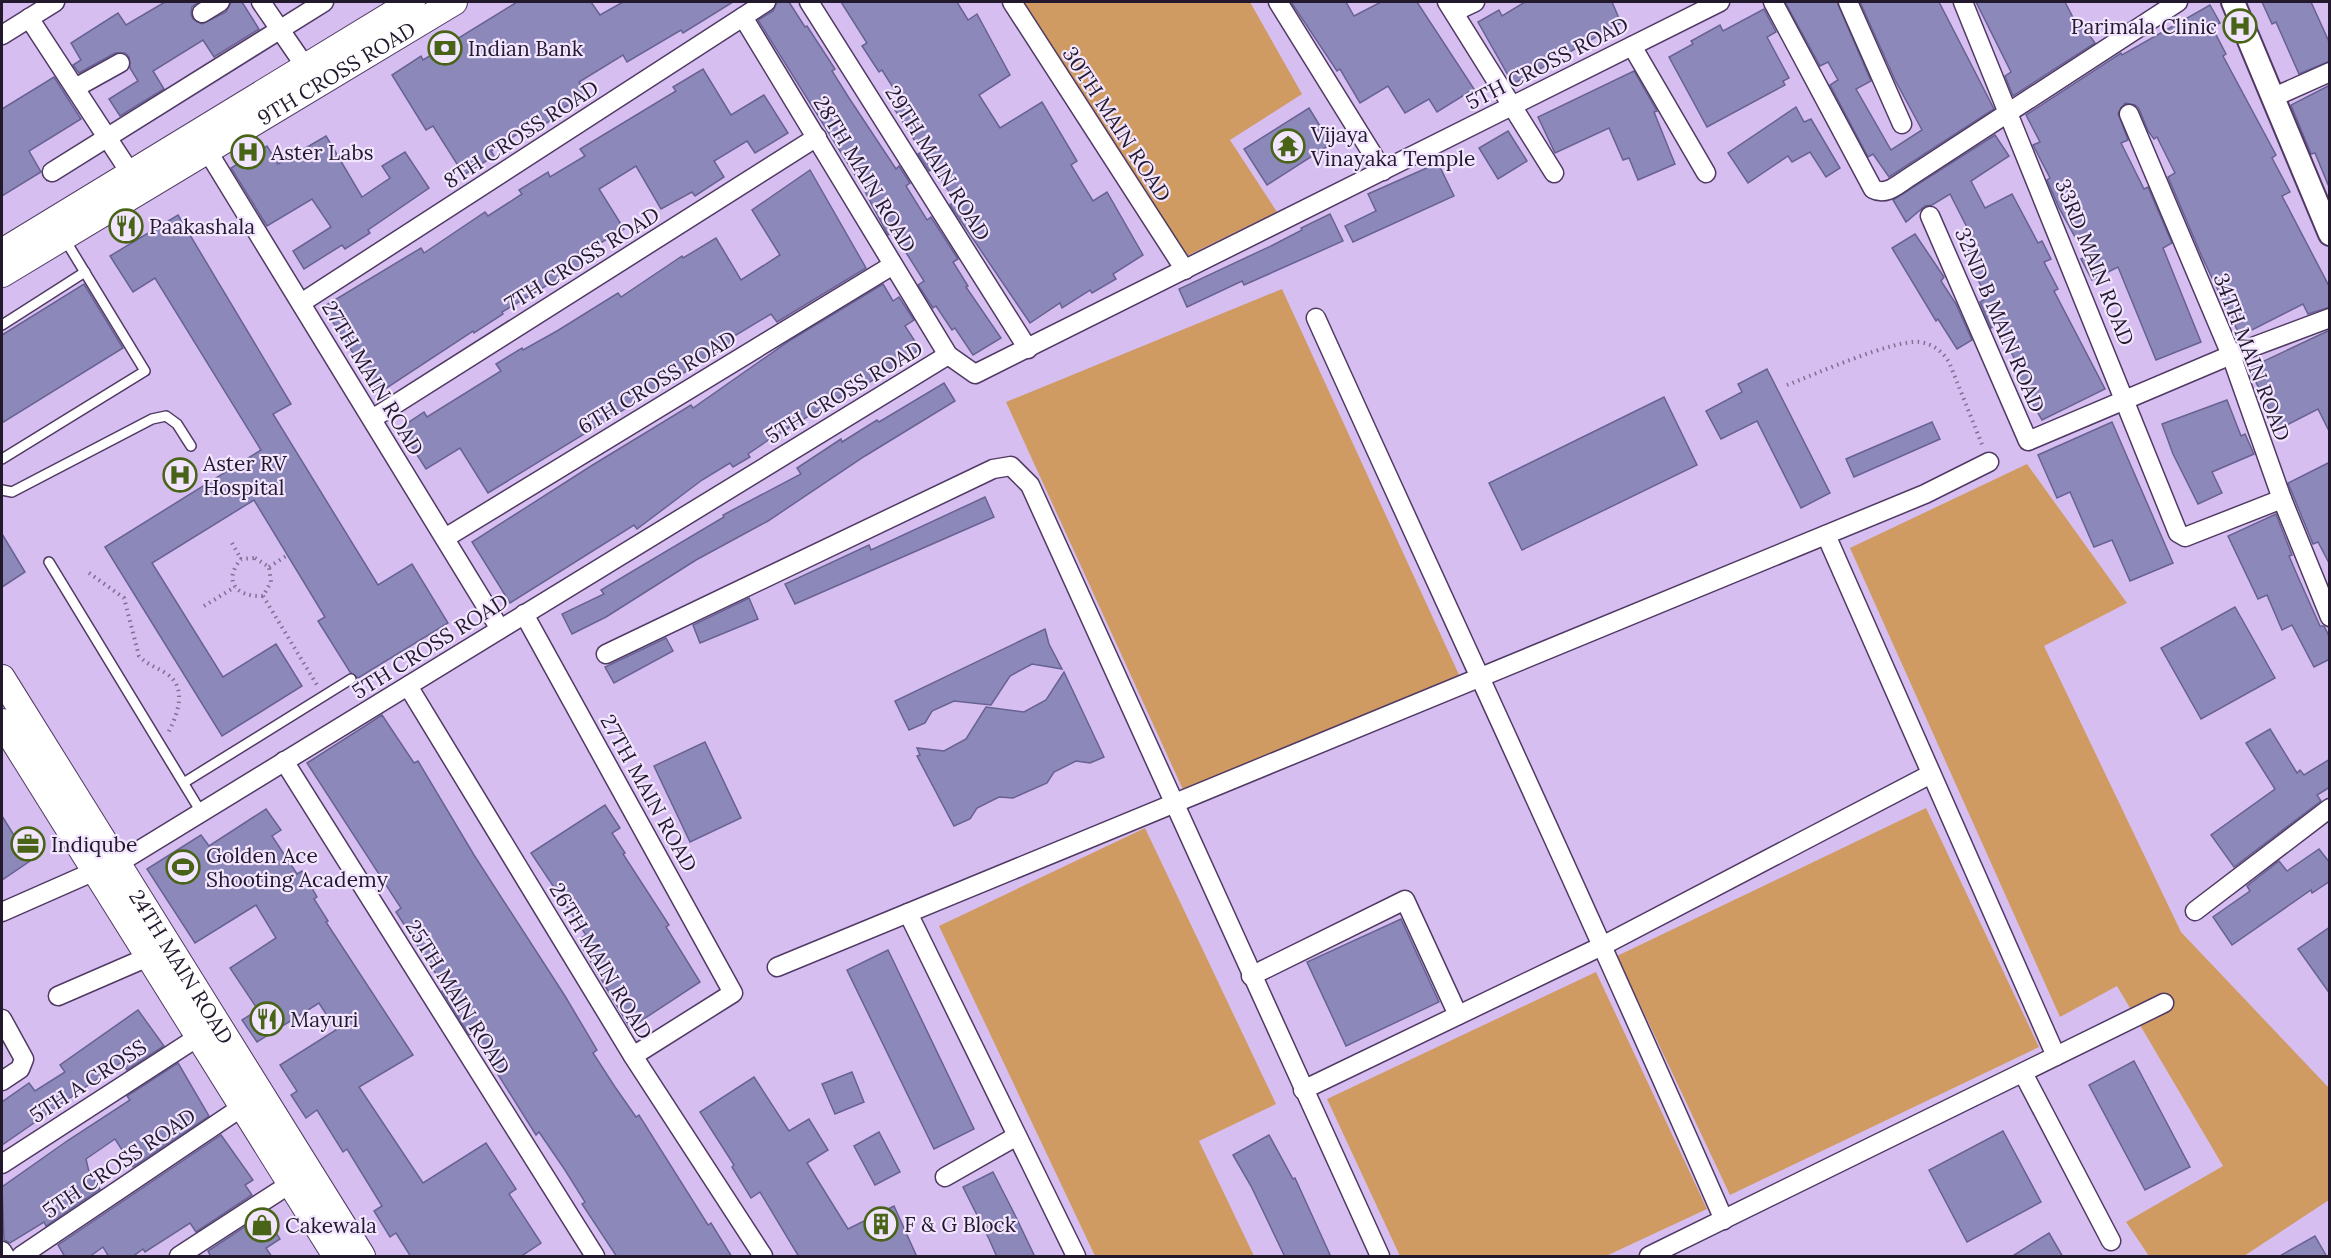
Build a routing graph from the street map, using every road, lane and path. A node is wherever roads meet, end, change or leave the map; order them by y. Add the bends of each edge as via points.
1 (55, 2) edge
2 (220, 2) edge
3 (261, 2) edge
4 (324, 2) edge
5 (412, 2) edge
6 (454, 2) edge
7 (766, 2) edge
8 (810, 2) edge
9 (1012, 2) edge
10 (1278, 2) edge
11 (1475, 2) edge
12 (1720, 2) edge
13 (1773, 2) edge
14 (1848, 2) edge
15 (1963, 2) edge
16 (2178, 2) edge
17 (2234, 2) edge
18 (1451, 7) edge
19 (202, 13) dead end
20 (743, 16) junction
21 (29, 18) junction
22 (279, 30) junction
23 (2, 35) edge
24 (1632, 46) junction
25 (120, 63) dead end
26 (304, 66) junction
27 (2330, 72) edge
28 (75, 88) junction
29 (2274, 97) junction
30 (1514, 105) junction
31 (2010, 112) junction
32 (2129, 114) dead end
33 (1902, 124) dead end
34 (108, 137) junction
35 (817, 137) junction
36 (201, 142) junction
37 (1383, 171) junction
38 (52, 172) dead end
39 (1554, 173) dead end
40 (1706, 173) dead end
41 (131, 174) junction
42 (1930, 216) dead end
43 (2330, 234) edge
44 (63, 237) junction
45 (2, 252) edge
46 (893, 265) junction
47 (1185, 270) junction
48 (85, 272) junction
49 (2, 274) edge
50 (301, 303) junction
51 (1316, 318) dead end
52 (2330, 318) edge
53 (2, 325) edge
54 (1028, 349) junction
55 (948, 354) junction
56 (2231, 355) junction
57 (1787, 385) dead end
58 (2127, 399) junction
59 (372, 419) junction
60 (191, 446) dead end
61 (2, 459) edge
62 (1989, 462) joint
63 (2, 490) edge
64 (2282, 499) junction
65 (1826, 536) junction
66 (445, 538) junction
67 (232, 543) dead end
68 (286, 556) dead end
69 (241, 559) junction
70 (49, 562) dead end
71 (269, 567) junction
72 (89, 573) dead end
73 (235, 587) junction
74 (263, 596) junction
75 (204, 606) dead end
76 (524, 614) junction
77 (2330, 617) edge
78 (500, 629) junction
79 (606, 654) dead end
80 (2, 678) edge
81 (1479, 678) junction
82 (351, 679) dead end
83 (408, 686) junction
84 (323, 696) junction
85 (2, 722) edge
86 (162, 745) junction
87 (284, 762) junction
88 (1931, 774) junction
89 (185, 782) junction
90 (1173, 804) junction
91 (2330, 808) edge
92 (201, 812) junction
93 (106, 867) junction
94 (2195, 911) dead end
95 (2, 912) edge
96 (908, 914) junction
97 (1604, 945) junction
98 (148, 957) junction
99 (777, 967) dead end
100 (1251, 976) junction
101 (57, 996) dead end
102 (2163, 1004) dead end
103 (1458, 1014) junction
104 (2, 1019) edge
105 (198, 1036) junction
106 (633, 1056) junction
107 (2056, 1056) junction
108 (2023, 1073) junction
109 (2, 1081) edge
110 (1303, 1090) junction
111 (242, 1107) junction
112 (1016, 1137) junction
113 (2, 1164) edge
114 (945, 1177) dead end
115 (290, 1184) junction
116 (1724, 1220) junction
117 (2111, 1241) dead end
118 (2, 1251) edge
119 (5, 1257) edge
120 (21, 1257) edge
121 (179, 1257) edge
122 (336, 1257) edge
123 (362, 1257) edge
124 (595, 1257) edge
125 (763, 1257) edge
126 (1076, 1257) edge
127 (1380, 1257) edge
128 (1649, 1257) edge

1 - 21 street
2 - 19 street
3 - 22 street
4 - 22 street
5 - 26 main road, 9TH CROSS ROAD
6 - 36 main road, 9TH CROSS ROAD
7 - 20 street, 8TH CROSS ROAD
8 - 54 street, 29TH MAIN ROAD
9 - 47 street, 30TH MAIN ROAD
10 - 37 street
11 - 18 street
12 - 24 street, 5TH CROSS ROAD
13 - 31 street via 1874,189 1886,192
14 - 33 street
15 - 31 street, 33RD MAIN ROAD
16 - 31 street
17 - 29 street
18 - 30 street
20 - 35 street, 28TH MAIN ROAD
20 - 50 street, 8TH CROSS ROAD
21 - 23 street
21 - 28 street
22 - 26 street
22 - 34 street
24 - 30 street, 5TH CROSS ROAD
24 - 40 street
25 - 28 street
26 - 36 main road, 9TH CROSS ROAD
27 - 29 street
28 - 34 street
29 - 43 street
30 - 37 street, 5TH CROSS ROAD
30 - 39 street
31 - 58 street, 33RD MAIN ROAD
32 - 56 street, 34TH MAIN ROAD
34 - 38 street
34 - 41 street
35 - 46 street, 28TH MAIN ROAD
35 - 59 street, 7TH CROSS ROAD
36 - 41 main road, 9TH CROSS ROAD
36 - 44 main road, 9TH CROSS ROAD
36 - 50 street, 27TH MAIN ROAD
37 - 47 street, 5TH CROSS ROAD
41 - 45 main road, 9TH CROSS ROAD
42 - 58 street, 32ND B MAIN ROAD via 2028,441
44 - 48 lane
44 - 49 main road, 9TH CROSS ROAD
46 - 55 street, 28TH MAIN ROAD
46 - 66 street, 6TH CROSS ROAD
47 - 54 street, 5TH CROSS ROAD
48 - 53 lane
48 - 61 lane via 146,371
50 - 59 street, 27TH MAIN ROAD
51 - 81 street
52 - 56 street
54 - 55 street, 5TH CROSS ROAD via 975,374
55 - 76 street, 5TH CROSS ROAD
56 - 58 street
56 - 64 street, 34TH MAIN ROAD
57 - 62 path via 1902,342 1933,345 1949,362
58 - 64 street, 33RD MAIN ROAD via 2178,533 2185,537
59 - 66 street, 27TH MAIN ROAD
60 - 63 lane via 166,416 152,418 12,492
62 - 65 street
64 - 77 street, 34TH MAIN ROAD
65 - 81 street
65 - 88 street
66 - 78 street, 27TH MAIN ROAD
67 - 69 path
68 - 71 path
69 - 71 path via 255,558
69 - 73 path via 233,574
70 - 86 lane
71 - 74 path via 271,582
72 - 86 path via 124,598 139,656 169,675 177,686 178,714
73 - 74 path via 245,595
73 - 75 path
74 - 84 path
76 - 78 street, 5TH CROSS ROAD
76 - 106 street, 27TH MAIN ROAD via 734,993
78 - 83 street, 5TH CROSS ROAD
79 - 90 street via 993,470 1011,466 1030,485
80 - 93 main road, 24TH MAIN ROAD
81 - 90 street
81 - 97 street
82 - 84 lane
83 - 87 street, 5TH CROSS ROAD
83 - 106 street, 26TH MAIN ROAD
84 - 89 lane
85 - 93 main road, 24TH MAIN ROAD
86 - 89 lane
87 - 92 street, 5TH CROSS ROAD
87 - 124 street, 25TH MAIN ROAD
88 - 97 street
88 - 107 street
89 - 92 lane
90 - 96 street
90 - 100 street
91 - 94 street
92 - 93 street, 5TH CROSS ROAD
93 - 95 street
93 - 98 main road, 24TH MAIN ROAD
93 - 123 main road, 24TH MAIN ROAD
96 - 99 street
96 - 112 street
97 - 103 street
97 - 116 street
98 - 101 street
98 - 105 main road, 24TH MAIN ROAD
100 - 103 street via 1405,900
100 - 110 street
102 - 107 street
103 - 110 street
104 - 109 street via 24,1059 20,1069
105 - 111 main road, 24TH MAIN ROAD
105 - 113 street, 5TH A CROSS
106 - 125 street, 26TH MAIN ROAD
107 - 108 street
108 - 116 street
108 - 117 street
110 - 127 street
111 - 115 main road, 24TH MAIN ROAD
111 - 120 street, 5TH CROSS ROAD
112 - 114 street
112 - 126 street
115 - 121 street
115 - 122 main road, 24TH MAIN ROAD
116 - 128 street
118 - 119 street

